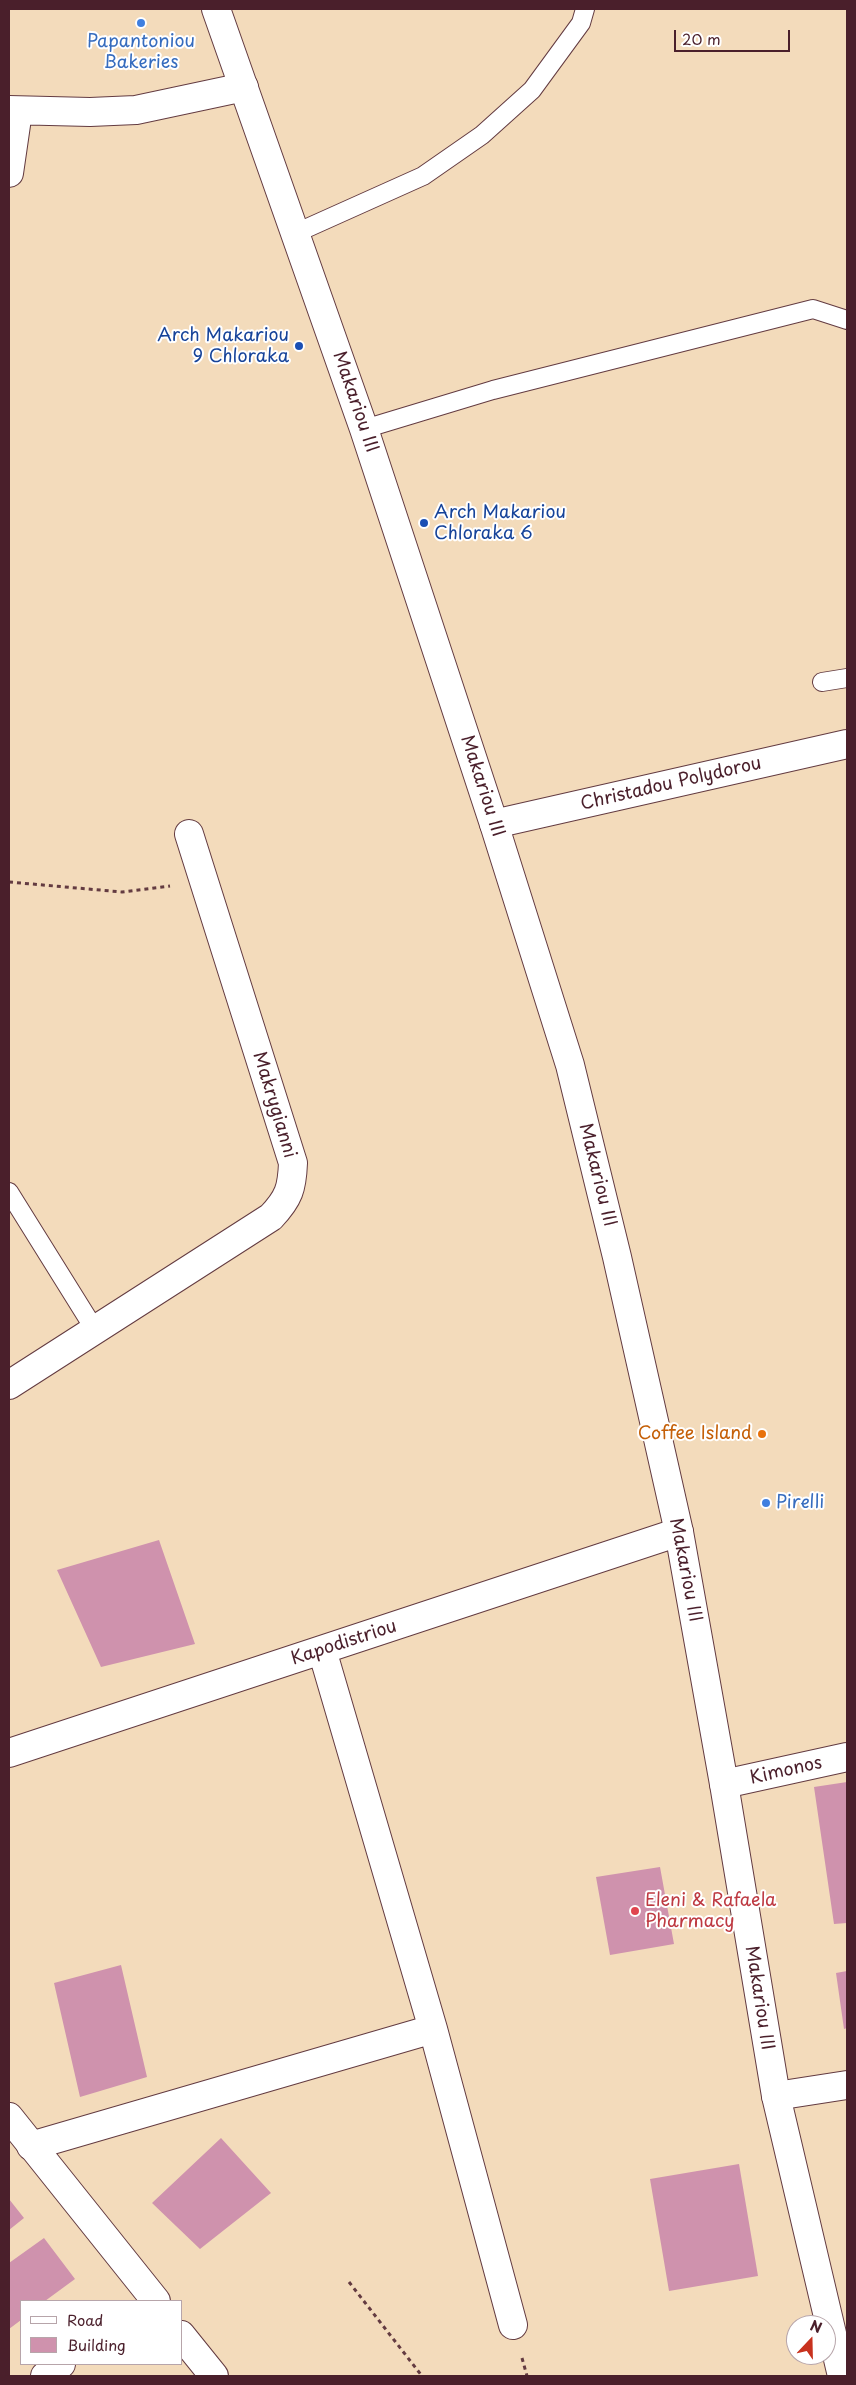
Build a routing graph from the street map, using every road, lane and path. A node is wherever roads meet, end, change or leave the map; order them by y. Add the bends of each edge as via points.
1 (216, 9) edge
2 (585, 9) edge
3 (244, 87) junction
4 (13, 111) edge
5 (9, 173) edge
6 (296, 233) junction
7 (847, 320) edge
8 (364, 429) junction
9 (847, 678) edge
10 (822, 682) dead end
11 (847, 744) edge
12 (494, 824) junction
13 (189, 834) dead end
14 (204, 881) junction
15 (9, 882) edge
16 (9, 1192) edge
17 (95, 1330) junction
18 (9, 1385) edge
19 (679, 1532) junction
20 (322, 1650) junction
21 (9, 1754) edge
22 (847, 1757) edge
23 (724, 1784) junction
24 (433, 2029) junction
25 (847, 2085) edge
26 (776, 2096) junction
27 (9, 2117) edge
28 (31, 2146) junction
29 (349, 2282) dead end
30 (148, 2298) edge
31 (513, 2325) dead end
32 (182, 2335) edge
33 (60, 2365) edge
34 (45, 2376) edge
35 (214, 2376) edge
36 (422, 2376) edge
37 (842, 2376) edge

1 - 3 street, Makariou III
2 - 6 lane via 581,23 532,90 482,135 423,176
3 - 4 street via 136,110
3 - 6 street, Makariou III
4 - 5 street
6 - 8 street, Makariou III
7 - 8 lane via 813,309 493,390
8 - 12 street, Makariou III
9 - 10 lane
11 - 12 street, Christadou Polydorou
12 - 19 street, Makariou III via 570,1065
13 - 14 street, Makrygianni
14 - 15 path via 122,892
14 - 17 street, Makrygianni via 293,1163 292,1184 285,1202 271,1217
16 - 17 lane
17 - 18 street, Makrygianni
19 - 20 street, Kapodistriou
19 - 23 street, Makariou III
20 - 21 street, Kapodistriou
20 - 24 street
22 - 23 street, Kimonos
23 - 26 street, Makariou III
24 - 28 street
24 - 31 street
25 - 26 street
26 - 37 street, Makariou III
27 - 28 street
28 - 30 street
29 - 36 path
32 - 35 street
33 - 34 street

